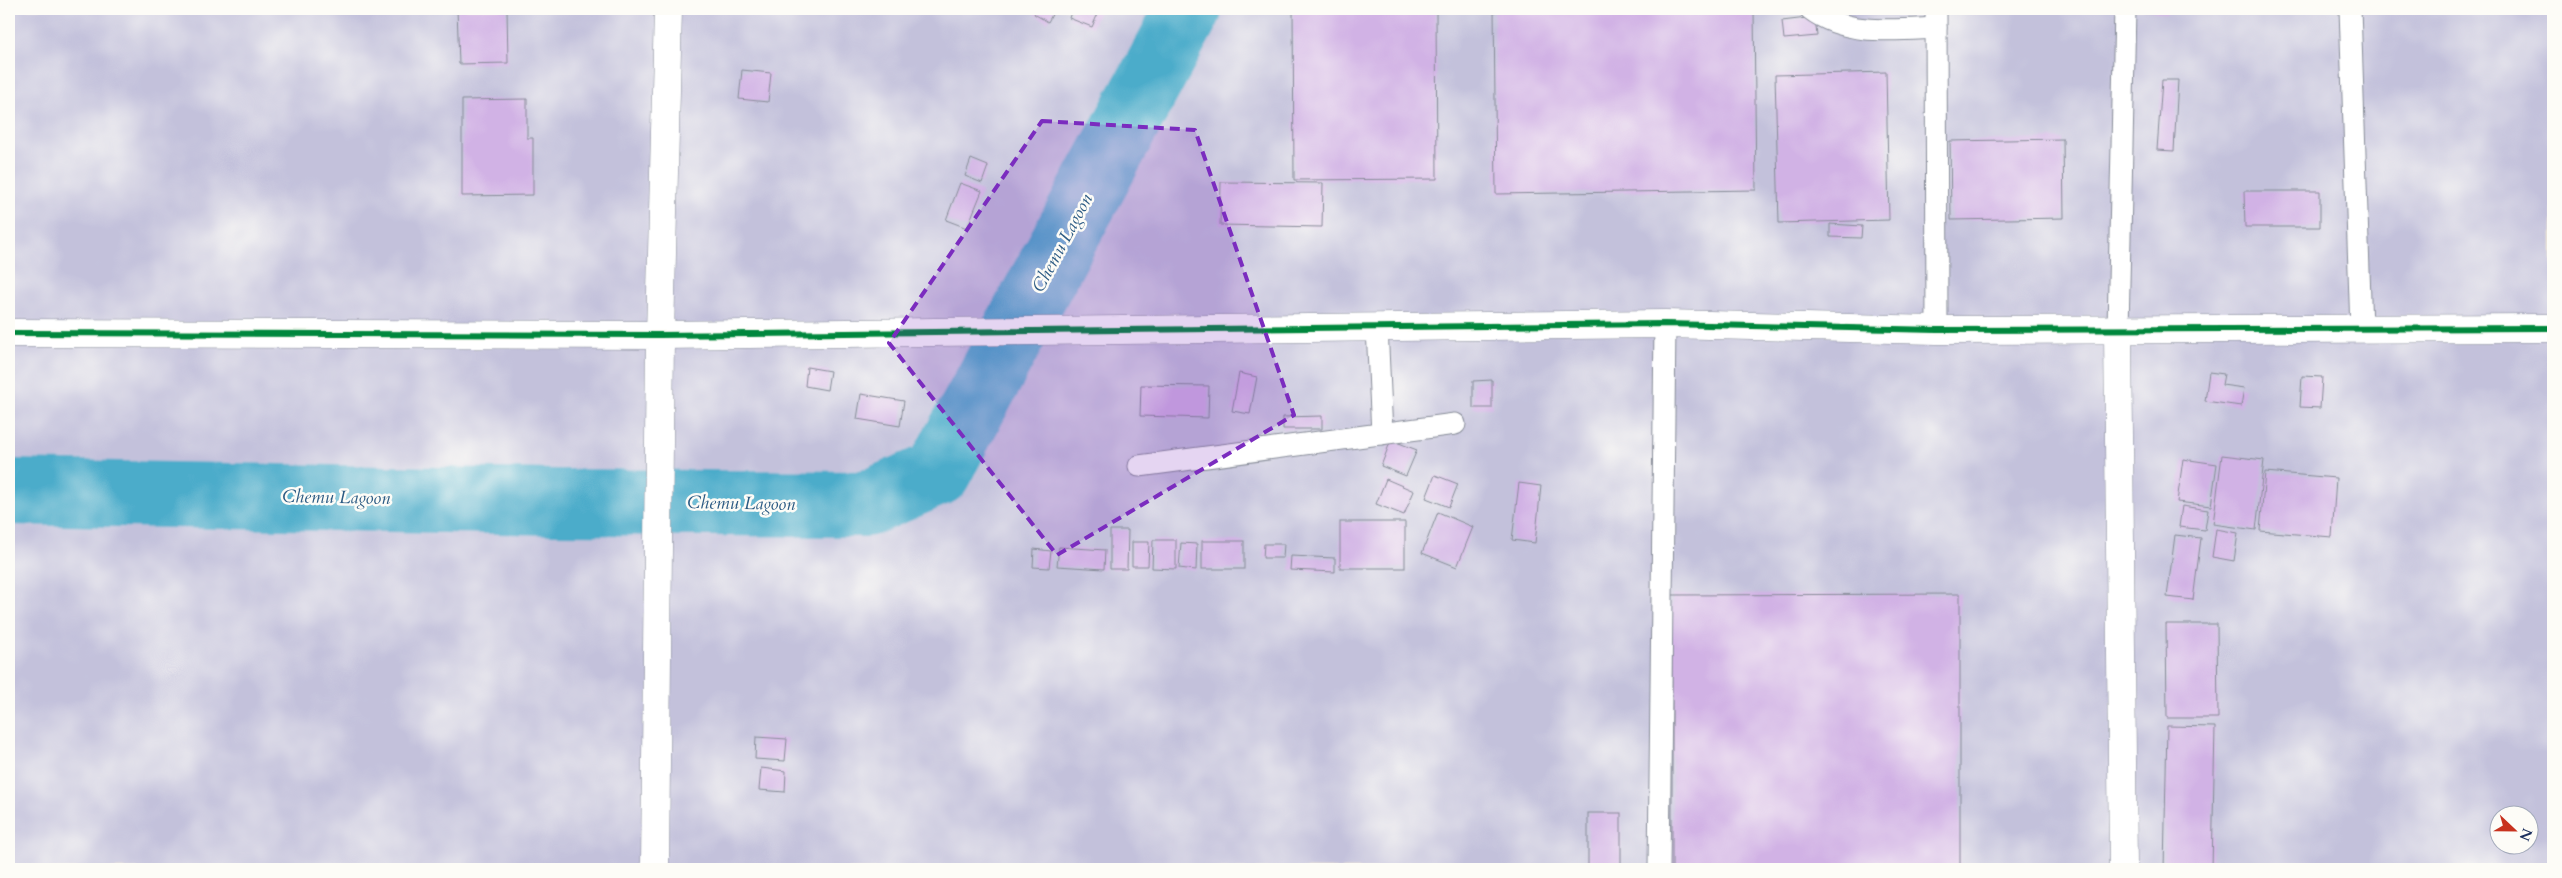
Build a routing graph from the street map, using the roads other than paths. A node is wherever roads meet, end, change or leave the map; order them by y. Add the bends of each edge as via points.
1 (668, 9) edge
2 (1810, 9) edge
3 (2125, 9) edge
4 (2350, 9) edge
5 (1936, 18) edge
6 (1665, 324) junction
7 (1377, 327) junction
8 (2361, 328) junction
9 (2553, 328) edge
10 (2118, 329) junction
11 (1937, 330) junction
12 (9, 333) edge
13 (660, 335) junction
14 (1456, 424) dead end
15 (1382, 434) junction
16 (1139, 466) dead end
17 (655, 869) edge
18 (1659, 869) edge
19 (2123, 869) edge

1 - 13 street
2 - 5 lane via 1822,18 1872,30
3 - 10 lane
4 - 8 lane
5 - 11 lane
6 - 7 street
6 - 11 street
6 - 18 lane
7 - 13 street
7 - 15 lane
8 - 9 street
8 - 10 street
10 - 11 street
10 - 19 street
12 - 13 street
13 - 17 street
14 - 15 lane
15 - 16 lane

